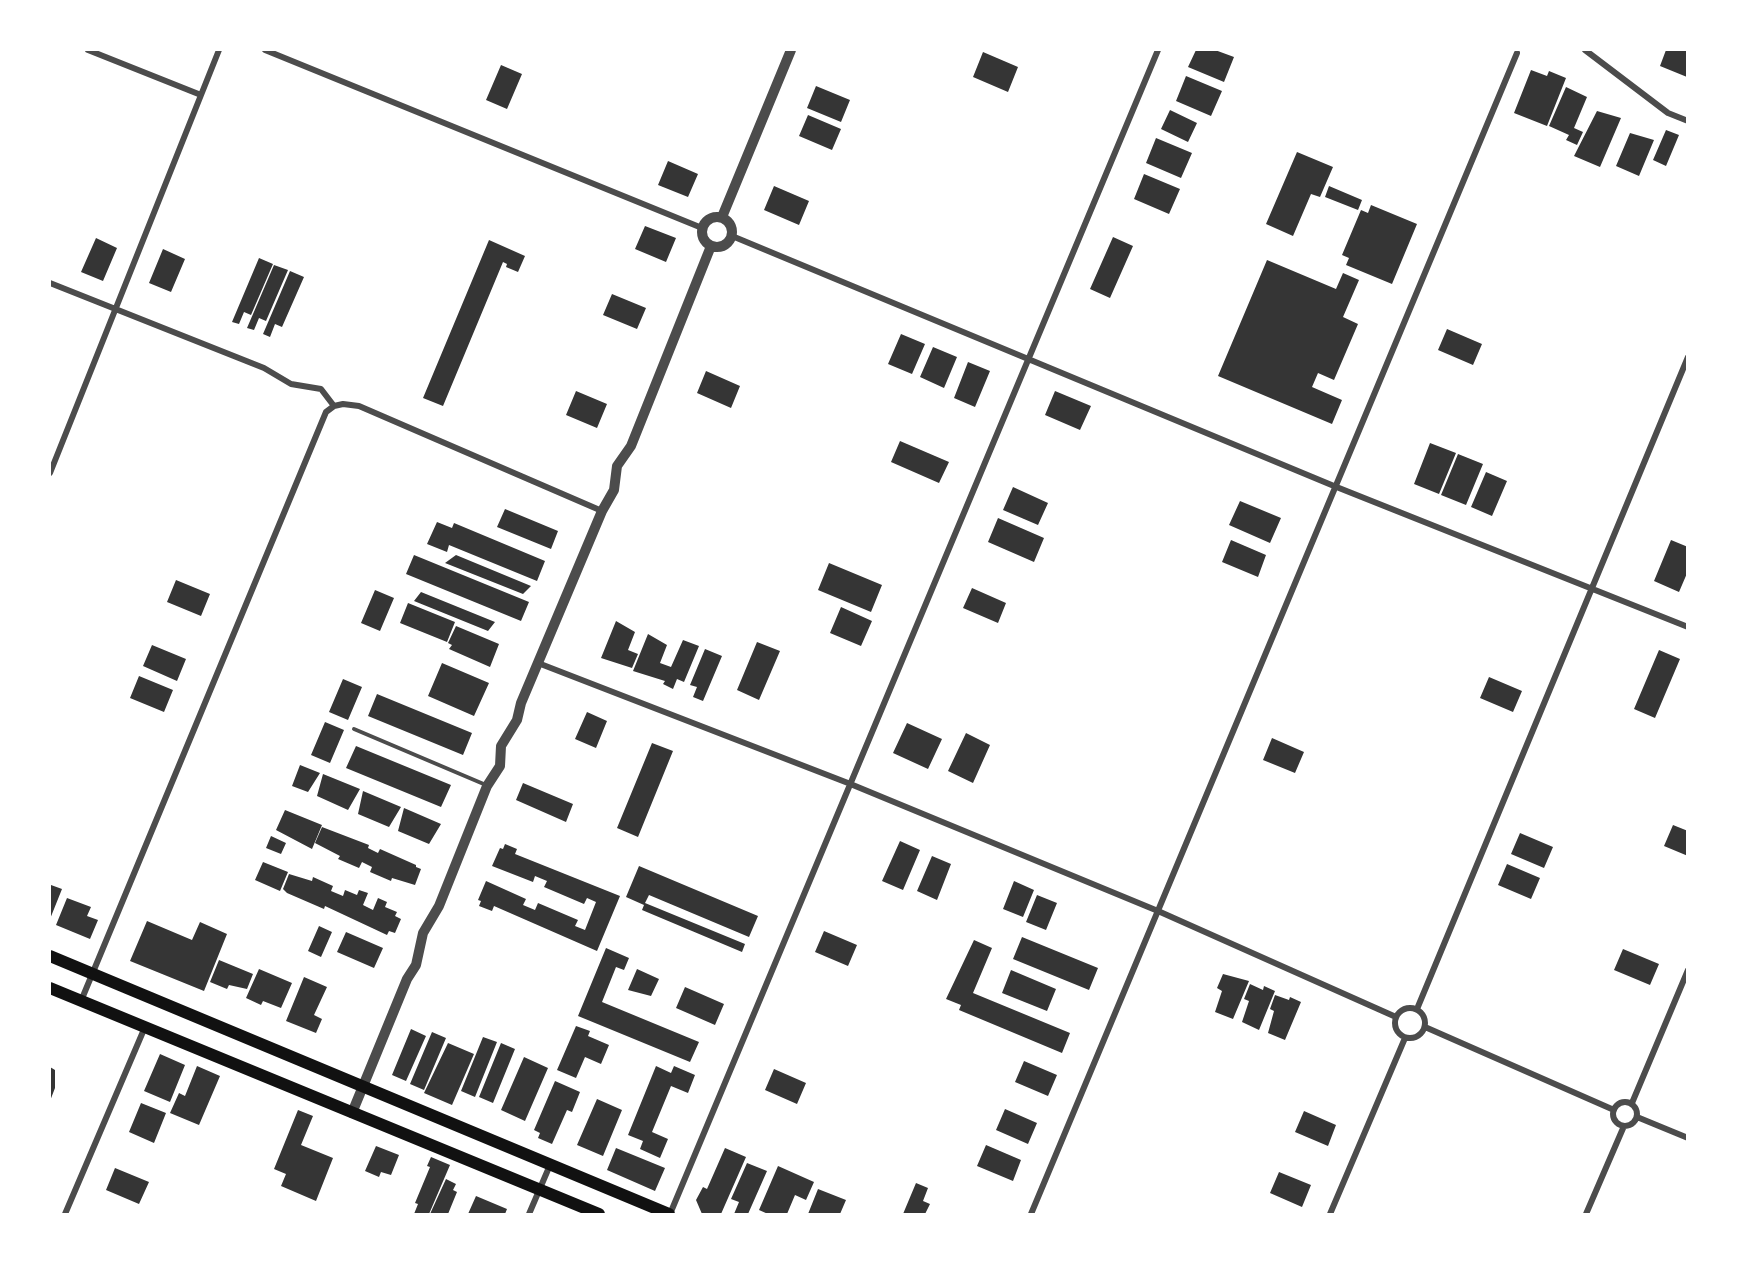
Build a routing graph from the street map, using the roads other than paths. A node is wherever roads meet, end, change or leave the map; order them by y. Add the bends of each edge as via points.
1 (88, 50) edge
2 (219, 50) edge
3 (265, 50) edge
4 (791, 50) edge
5 (1158, 50) edge
6 (1585, 50) edge
7 (1516, 53) dead end
8 (201, 95) junction
9 (1688, 121) edge
10 (722, 217) junction
11 (702, 228) junction
12 (732, 236) junction
13 (711, 246) junction
14 (50, 282) edge
15 (116, 308) junction
16 (1028, 357) junction
17 (1688, 357) edge
18 (334, 406) junction
19 (50, 473) edge
20 (1334, 486) junction
21 (602, 511) junction
22 (1592, 588) junction
23 (1688, 627) edge
24 (538, 663) junction
25 (354, 729) dead end
26 (848, 783) junction
27 (487, 786) junction
28 (1158, 911) junction
29 (50, 956) edge
30 (1688, 970) edge
31 (93, 974) junction
32 (50, 988) edge
33 (81, 1001) junction
34 (1417, 1009) junction
35 (1396, 1017) junction
36 (145, 1027) junction
37 (1425, 1027) junction
38 (1405, 1038) junction
39 (363, 1087) junction
40 (1632, 1104) junction
41 (1614, 1110) junction
42 (352, 1113) junction
43 (1637, 1117) junction
44 (1624, 1126) junction
45 (1688, 1138) edge
46 (550, 1165) junction
47 (539, 1190) junction
48 (65, 1215) edge
49 (529, 1215) edge
50 (599, 1215) edge
51 (670, 1215) edge
52 (1031, 1215) edge
53 (1330, 1215) edge
54 (1586, 1215) edge

1 - 8 street
2 - 8 street
3 - 11 street
4 - 10 street
5 - 16 street
6 - 9 street via 1668,112
7 - 20 street
8 - 15 street
10 - 11 street via 706,220
10 - 12 street via 732,228
11 - 13 street via 702,235
12 - 13 street via 727,244
12 - 16 street
13 - 21 street via 631,446 617,466 614,490
14 - 15 street
15 - 18 street via 264,368 291,384 321,389
15 - 19 street
16 - 20 street
16 - 26 street
17 - 22 street
18 - 21 street via 359,406
18 - 31 street via 326,412
20 - 22 street
20 - 28 street
21 - 24 street
22 - 23 street
22 - 34 street
24 - 26 street
24 - 27 street via 517,720 501,746 500,766
25 - 27 lane
26 - 28 street
26 - 51 street
27 - 39 street via 439,906 423,933 416,965
28 - 35 street
28 - 52 street
29 - 31 main road
30 - 40 street
31 - 33 street
31 - 39 main road
32 - 33 main road
33 - 36 main road
34 - 35 street via 1402,1010
34 - 37 street via 1424,1017
35 - 38 street via 1398,1033
36 - 42 main road
36 - 48 street
37 - 38 street via 1418,1037
37 - 41 street
38 - 53 street
39 - 42 street
39 - 46 main road
40 - 41 street via 1621,1102
40 - 43 street
41 - 44 street via 1615,1120
42 - 47 main road
43 - 44 street
43 - 45 street
44 - 54 street
46 - 47 street
46 - 51 main road
47 - 49 street
47 - 50 main road

